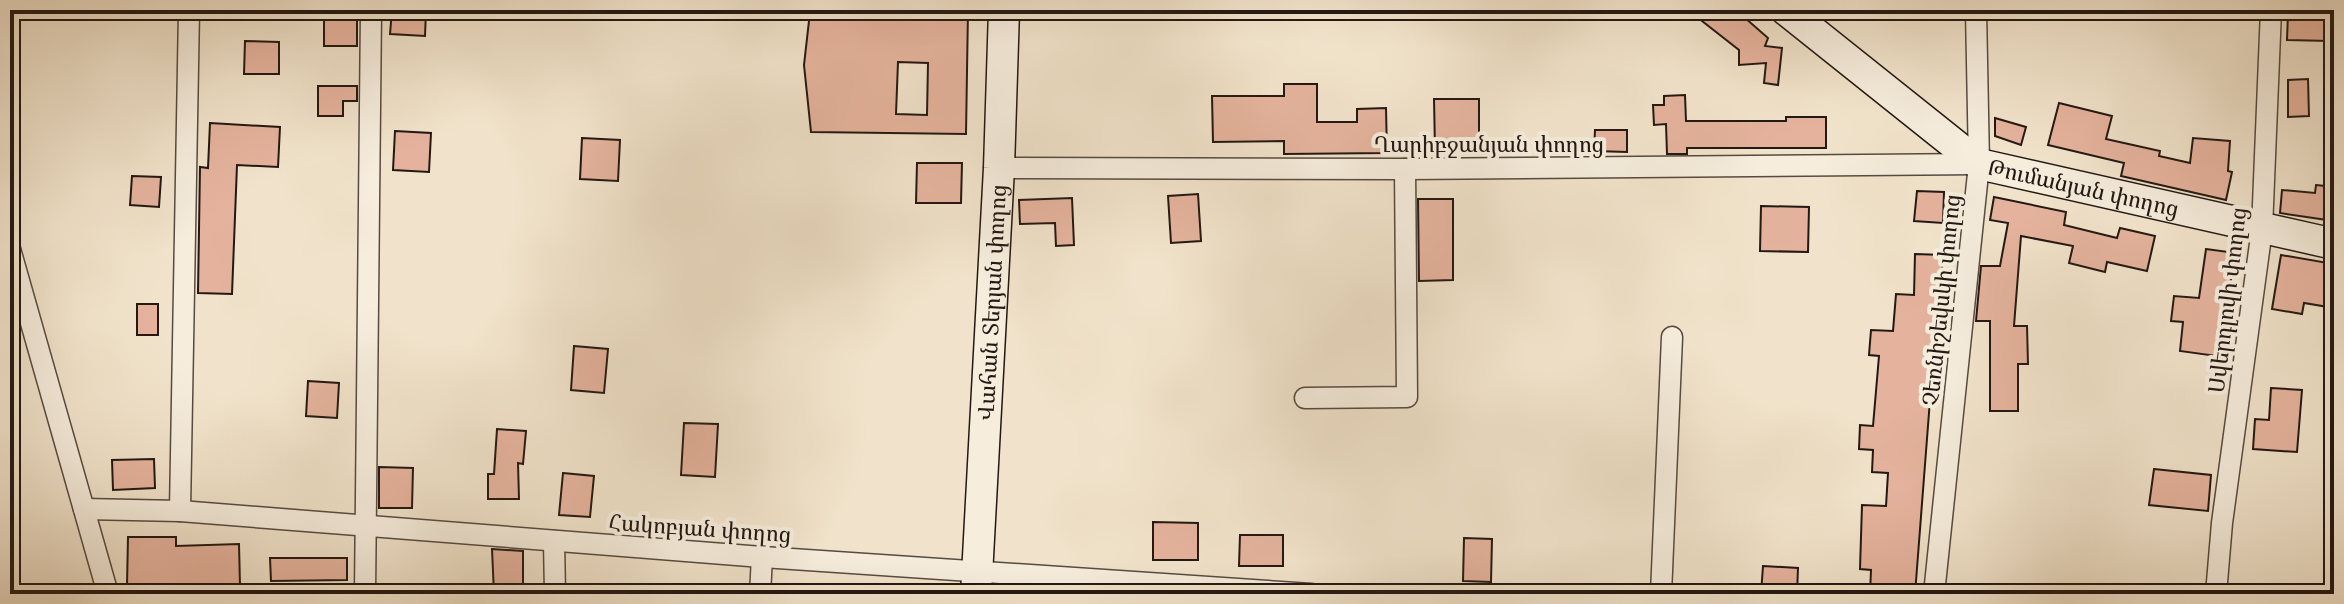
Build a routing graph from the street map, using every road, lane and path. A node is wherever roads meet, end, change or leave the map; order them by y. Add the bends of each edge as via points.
1 (189, 10) edge
2 (371, 10) edge
3 (1004, 10) edge
4 (1786, 10) edge
5 (1976, 10) edge
6 (2271, 10) edge
7 (1979, 164) junction
8 (999, 168) junction
9 (1405, 169) junction
10 (2262, 229) junction
11 (2334, 244) edge
12 (10, 249) edge
13 (1672, 337) dead end
14 (1305, 398) dead end
15 (84, 509) junction
16 (180, 511) junction
17 (364, 524) junction
18 (554, 541) junction
19 (762, 557) junction
20 (976, 583) edge
21 (1263, 592) edge
22 (108, 594) edge
23 (365, 594) edge
24 (555, 594) edge
25 (760, 594) edge
26 (1311, 594) edge
27 (1661, 594) edge
28 (1934, 594) edge
29 (2216, 594) edge

1 - 16 street
2 - 17 street
3 - 8 main road, Վահան Տերյան փողոց
4 - 7 main road, Թումանյան փողոց
5 - 7 street, Չեռնիշեվսկի փողոց
6 - 10 street, Սվերդլովի փողոց
7 - 9 street, Ղարիբջանյան փողոց
7 - 10 main road, Թումանյան փողոց
7 - 28 street, Չեռնիշեվսկի փողոց
8 - 9 street, Ղարիբջանյան փողոց
8 - 20 main road, Վահան Տերյան փողոց
9 - 14 street via 1407,397
10 - 11 main road, Թումանյան փողոց
10 - 29 street, Սվերդլովի փողոց
12 - 15 street
13 - 27 street
15 - 16 street, Հակոբյան փողոց
15 - 22 street
16 - 17 street, Հակոբյան փողոց
17 - 18 street, Հակոբյան փողոց
17 - 23 street
18 - 19 street, Հակոբյան փողոց
18 - 24 street
19 - 20 street, Հակոբյան փողոց
19 - 25 street
20 - 21 street, Հակոբյան փողոց
21 - 26 street, Հակոբյան փողոց

